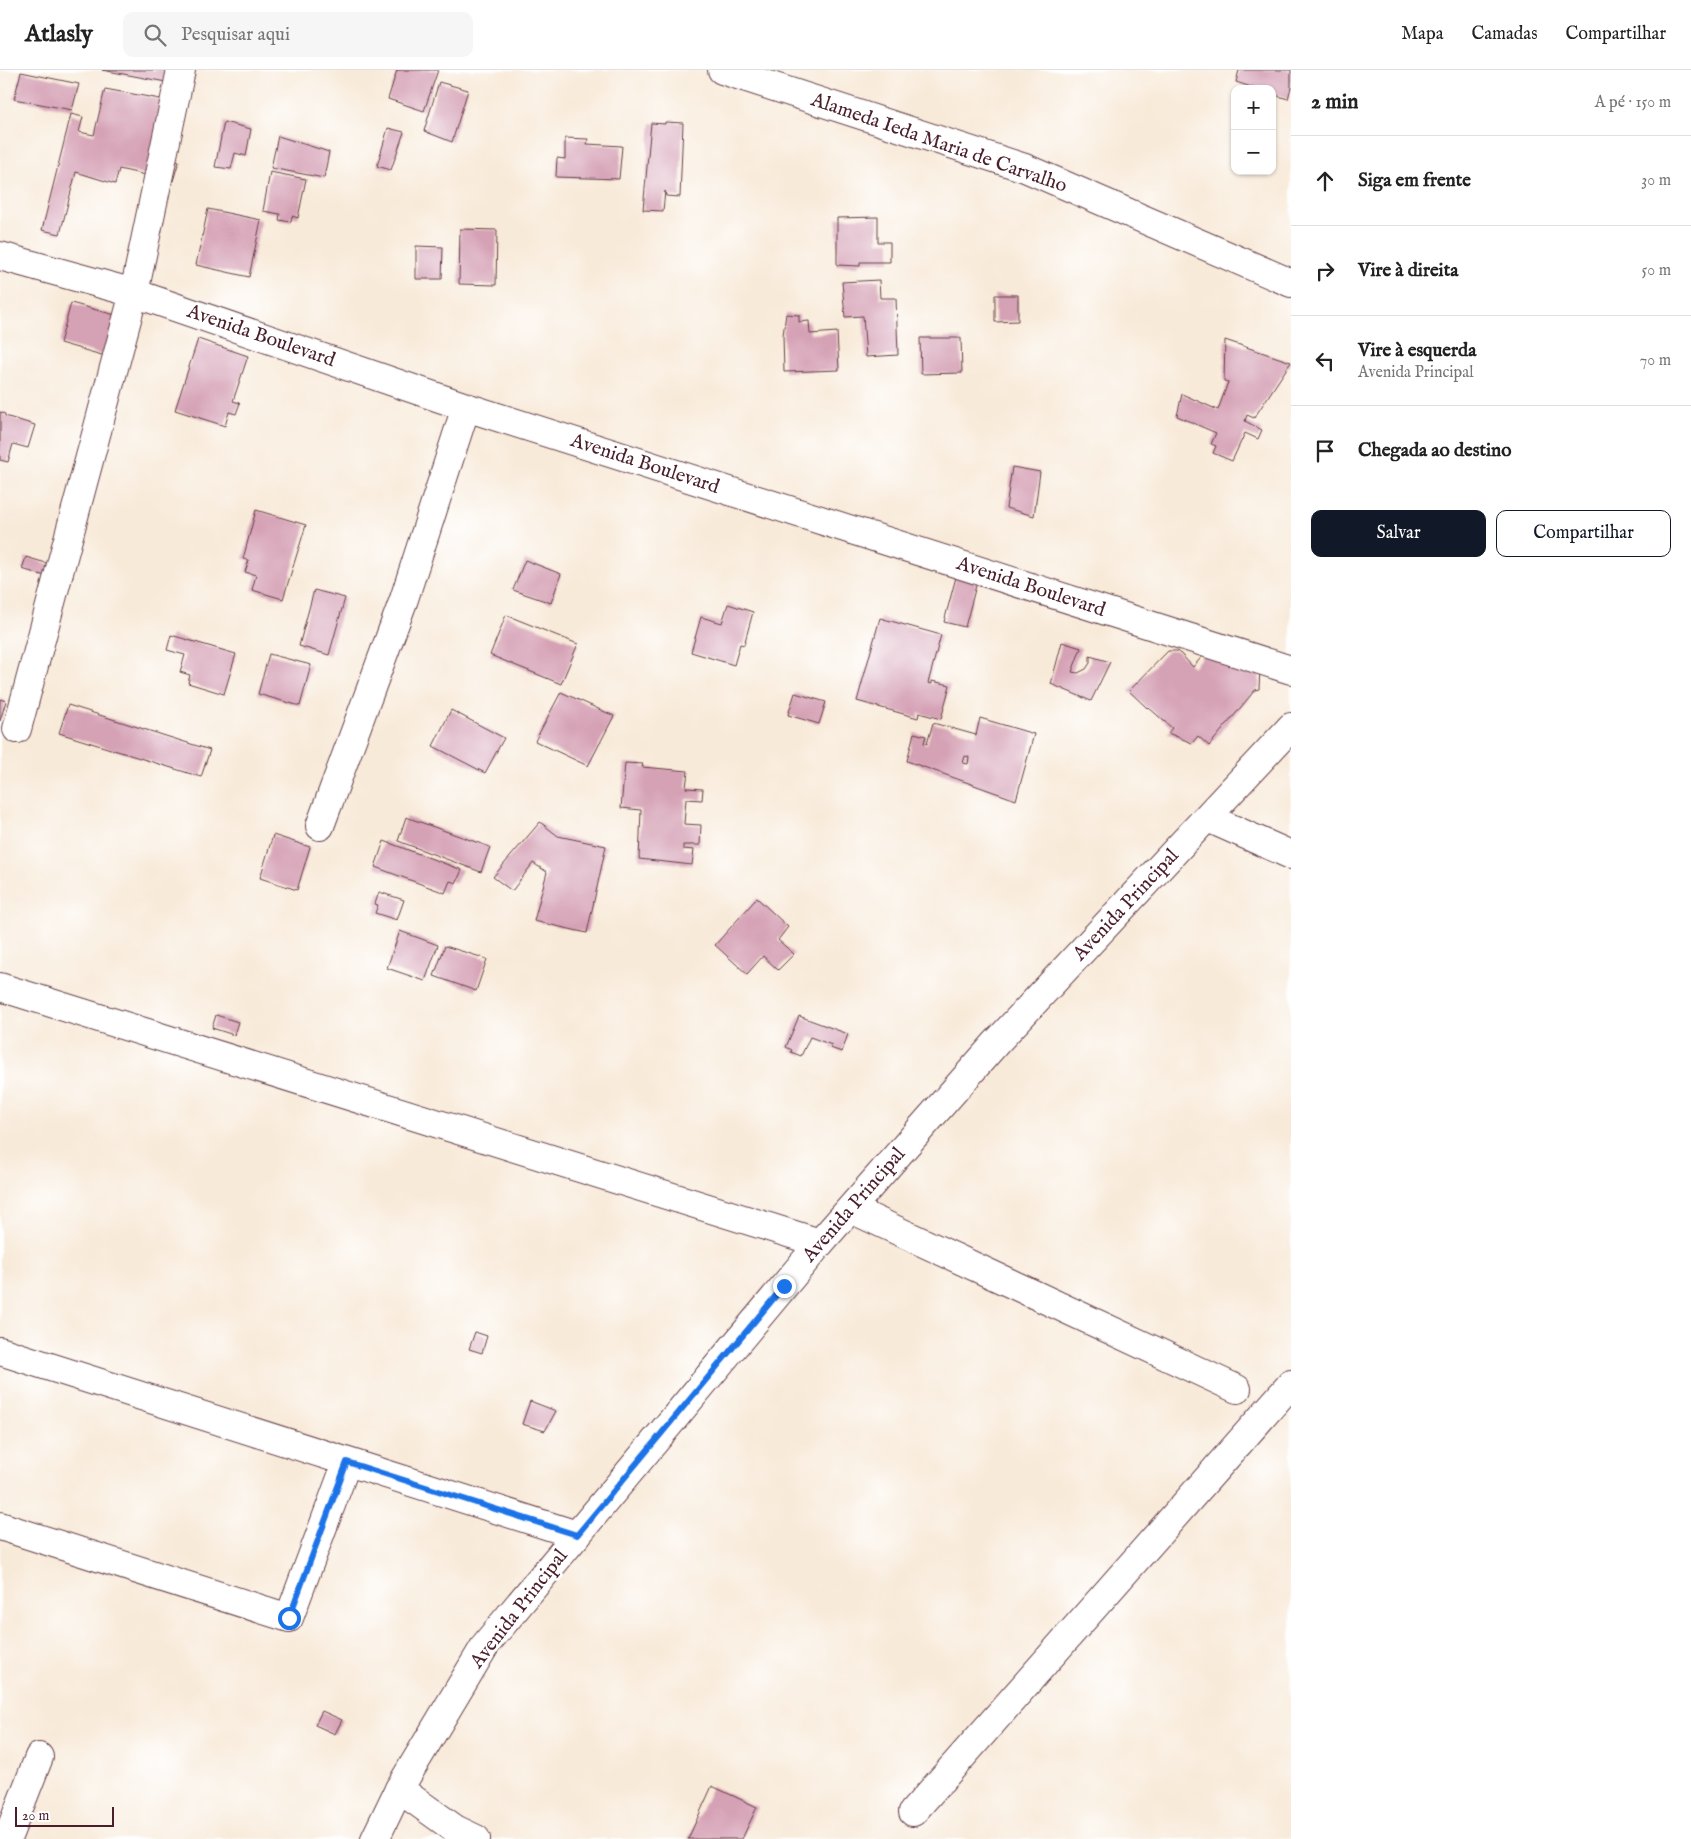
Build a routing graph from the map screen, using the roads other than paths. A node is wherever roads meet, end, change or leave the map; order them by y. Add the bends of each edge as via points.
1 (181, 70) edge
2 (722, 70) edge
3 (0, 256) edge
4 (1291, 283) edge
5 (134, 293) junction
6 (466, 406) junction
7 (1291, 670) edge
8 (1291, 727) edge
9 (17, 729) dead end
10 (1208, 818) junction
11 (320, 826) dead end
12 (1291, 855) edge
13 (0, 987) edge
14 (851, 1209) junction
15 (820, 1243) junction
16 (0, 1351) edge
17 (1291, 1384) edge
18 (1237, 1389) dead end
19 (347, 1462) junction
20 (0, 1526) edge
21 (577, 1535) junction
22 (39, 1757) dead end
23 (399, 1789) junction
24 (913, 1812) dead end
25 (7, 1839) edge
26 (375, 1839) edge
27 (476, 1839) edge

1 - 5 street
2 - 4 street, Alameda Ieda Maria de Carvalho via 1024,168
3 - 5 street, Avenida Boulevard
5 - 6 street, Avenida Boulevard
5 - 9 street
6 - 7 street, Avenida Boulevard
6 - 11 street via 404,599
8 - 10 street, Avenida Principal
10 - 12 street
10 - 14 street, Avenida Principal via 984,1057
13 - 15 street
14 - 15 street, Avenida Principal
14 - 18 street
15 - 21 street, Avenida Principal
16 - 19 street
17 - 24 street
19 - 20 street via 289,1618
19 - 21 street
21 - 23 street, Avenida Principal via 486,1644
22 - 25 street
23 - 26 street, Avenida Principal
23 - 27 street via 455,1829

